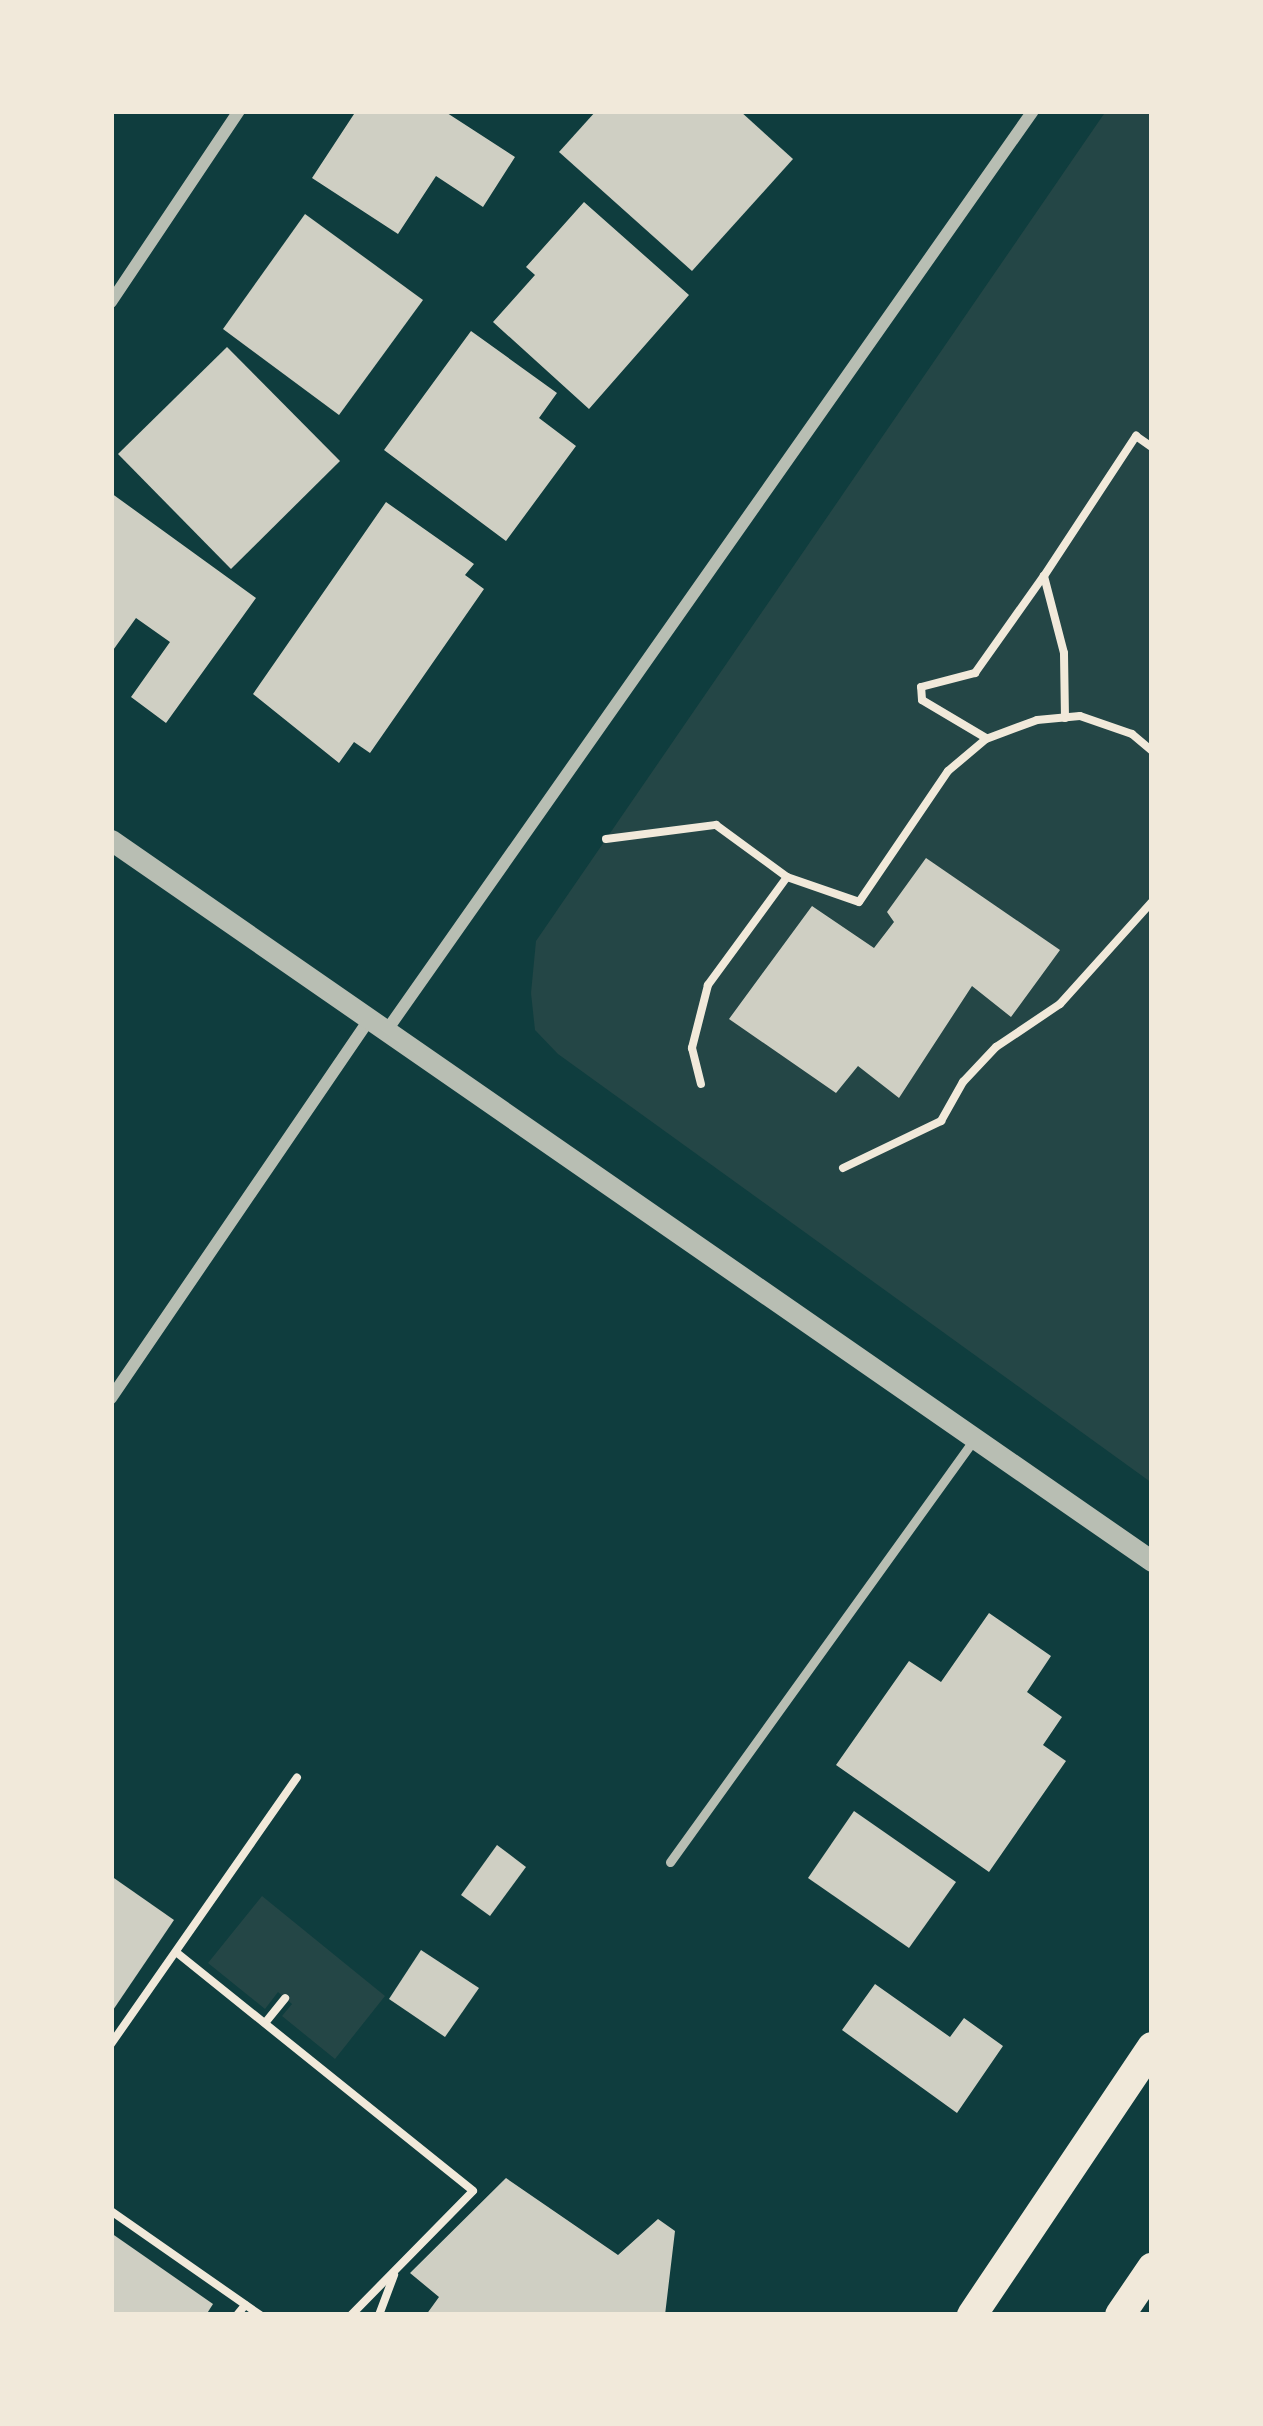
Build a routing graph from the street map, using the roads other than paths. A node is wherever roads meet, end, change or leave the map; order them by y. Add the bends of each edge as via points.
1 (239, 111) edge
2 (1034, 111) edge
3 (111, 302) edge
4 (111, 839) edge
5 (378, 1024) junction
6 (111, 1398) edge
7 (975, 1438) junction
8 (1152, 1561) edge
9 (670, 1862) dead end
10 (1152, 2047) edge
11 (1152, 2268) edge
12 (972, 2315) edge
13 (1120, 2315) edge

1 - 3 street
2 - 5 street
4 - 5 street
5 - 6 street
5 - 7 street
7 - 8 street
7 - 9 lane
10 - 12 main road
11 - 13 main road

